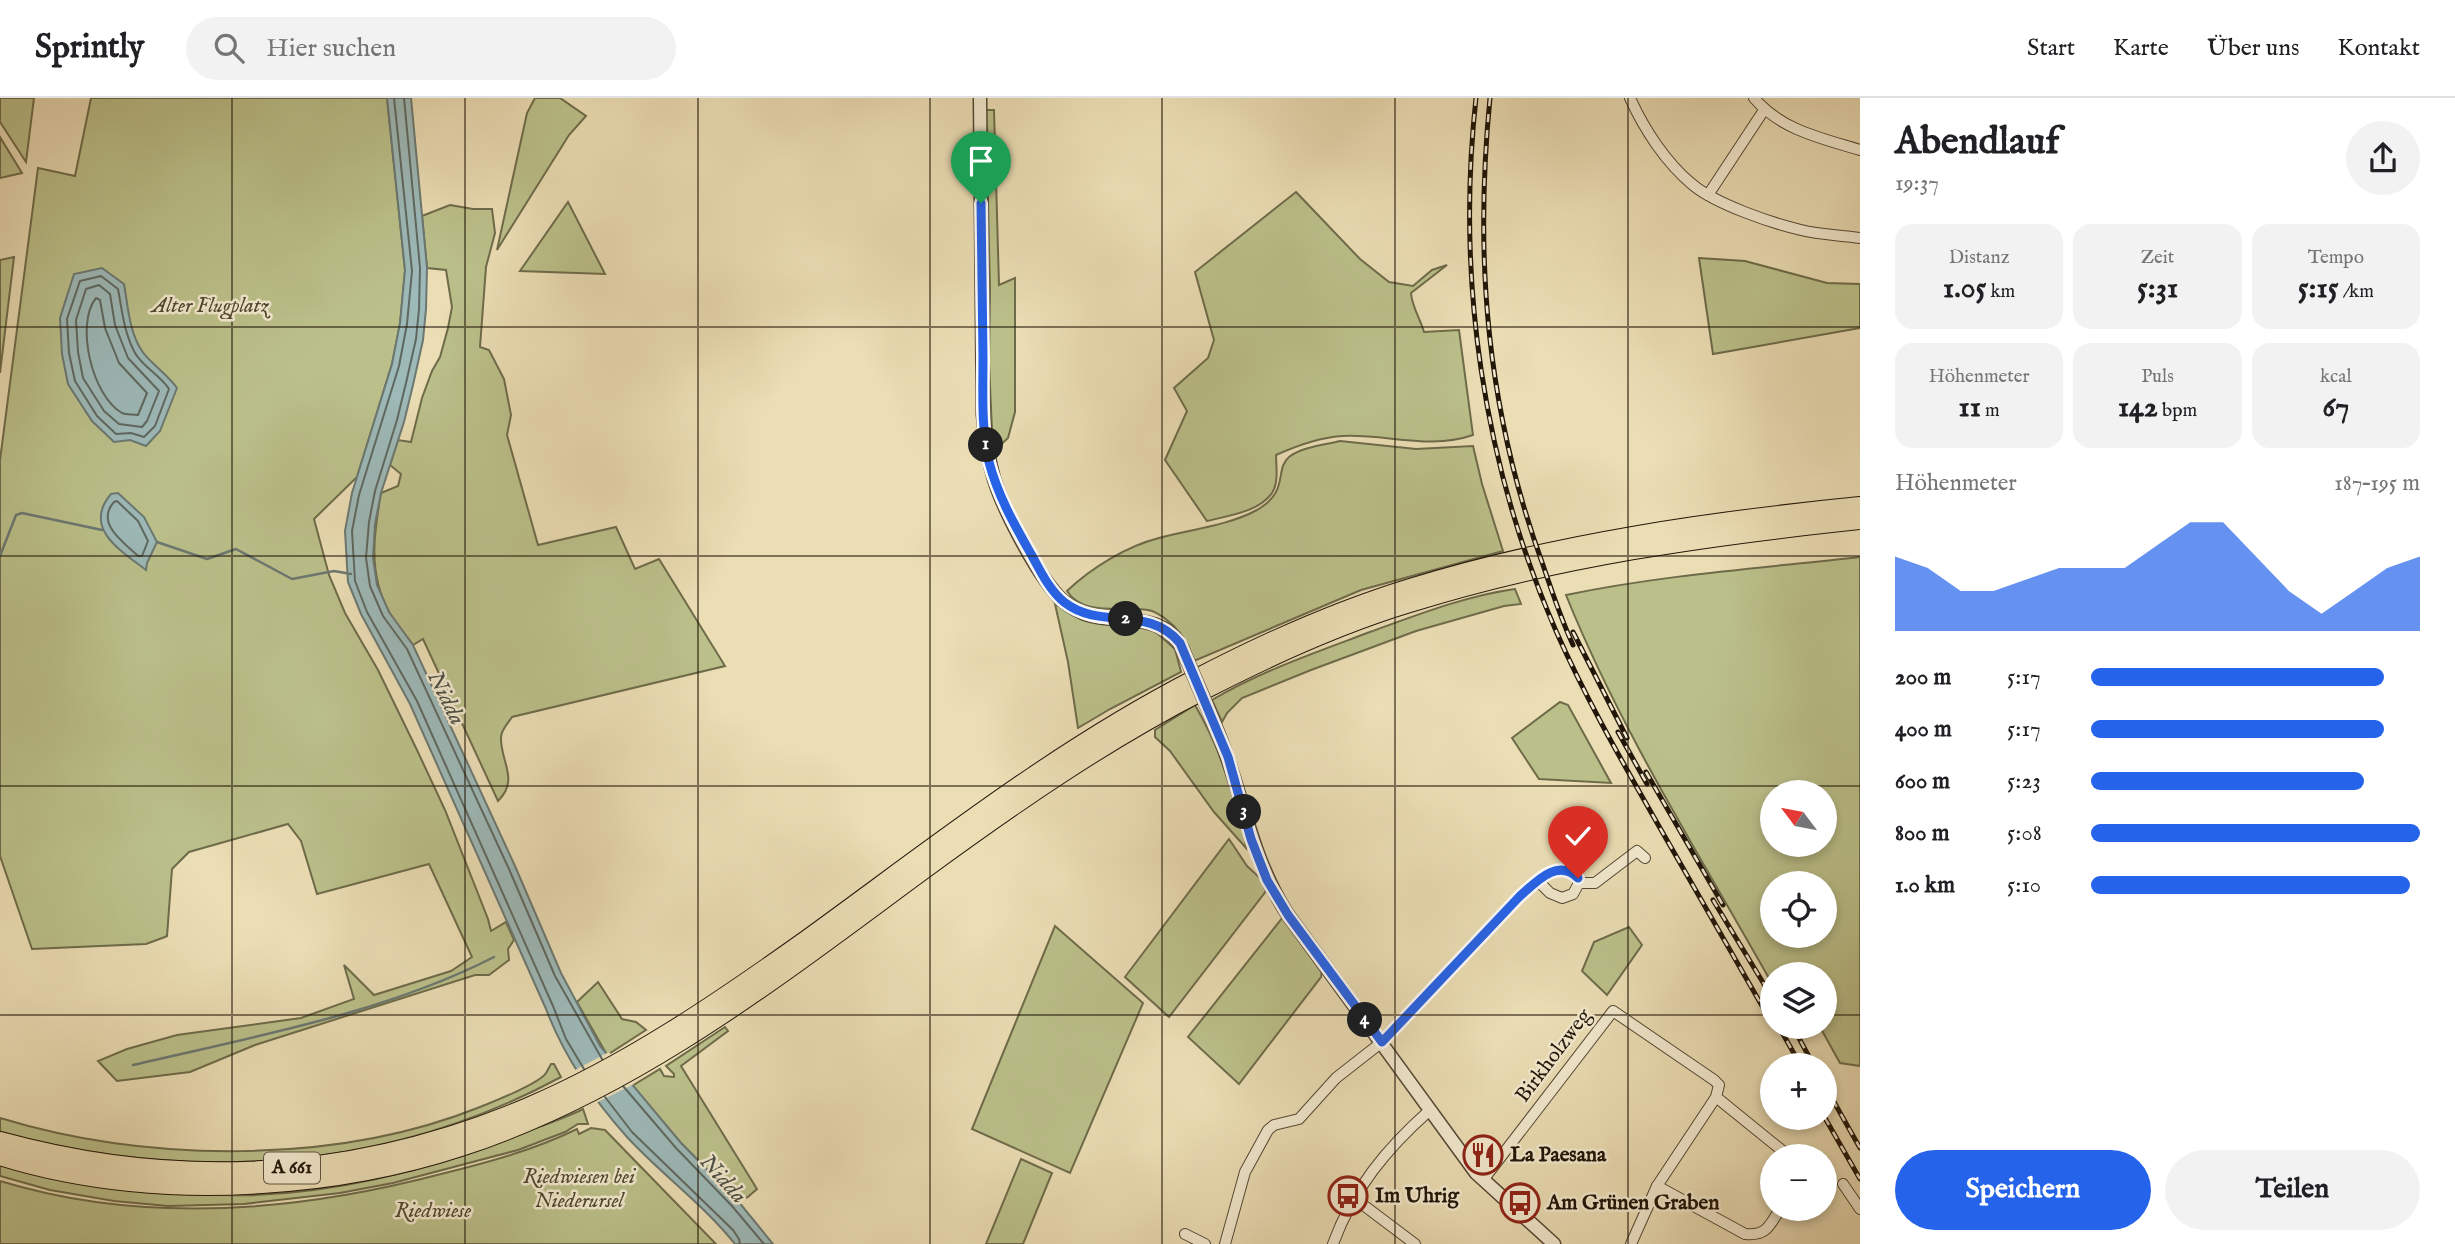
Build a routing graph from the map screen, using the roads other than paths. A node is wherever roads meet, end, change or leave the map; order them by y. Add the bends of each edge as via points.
1 (980, 98) edge
2 (1630, 98) edge
3 (1754, 98) edge
4 (1764, 110) junction
5 (1860, 150) edge
6 (1708, 195) junction
7 (1860, 238) edge
8 (1860, 506) edge
9 (1860, 520) edge
10 (1645, 858) dead end
11 (1538, 881) junction
12 (1579, 883) junction
13 (1382, 1042) junction
14 (623, 1067) junction
15 (576, 1091) junction
16 (1716, 1097) junction
17 (1430, 1110) junction
18 (0, 1141) edge
19 (1774, 1144) edge
20 (0, 1156) edge
21 (1483, 1180) junction
22 (1843, 1184) dead end
23 (1657, 1186) junction
24 (1354, 1198) junction
25 (1860, 1209) edge
26 (1772, 1221) edge
27 (1185, 1234) dead end
28 (1205, 1244) edge
29 (1225, 1244) edge
30 (1333, 1244) edge
31 (1415, 1244) edge
32 (1555, 1244) edge
33 (1632, 1244) edge

1 - 13 street, bridge via 984,415 987,453 1000,496 1034,560 1062,600 1090,615 1149,622 1172,635 1182,648 1228,757 1270,886
2 - 6 street via 1659,146 1682,174
3 - 4 street
4 - 5 street via 1776,120
4 - 6 street
6 - 7 street via 1801,230
8 - 14 highway, A 661 via 1558,550 1407,589 1268,644 1168,693 1050,764
9 - 14 highway, A 661 via 1564,563 1412,602 1273,657 1174,706 1055,777 769,983
10 - 12 street via 1637,851 1595,883
11 - 12 street via 1562,869 1575,875
11 - 12 street via 1562,898 1573,894
11 - 13 street
13 - 17 street
13 - 29 street via 1336,1078 1299,1119 1268,1130 1245,1172
14 - 15 highway, A 661
15 - 18 highway, A 661 via 430,1142 291,1168 198,1172 140,1168 59,1156
15 - 20 highway, A 661 via 519,1125 433,1156 291,1182 197,1186 126,1181
16 - 19 street
16 - 21 street, Birkholzweg via 1714,1080 1613,1010
16 - 23 street
17 - 21 street
17 - 24 street via 1384,1155
21 - 32 street
22 - 25 street
23 - 26 street via 1745,1234 1758,1235
23 - 33 street
24 - 30 street
24 - 31 street
27 - 28 street

